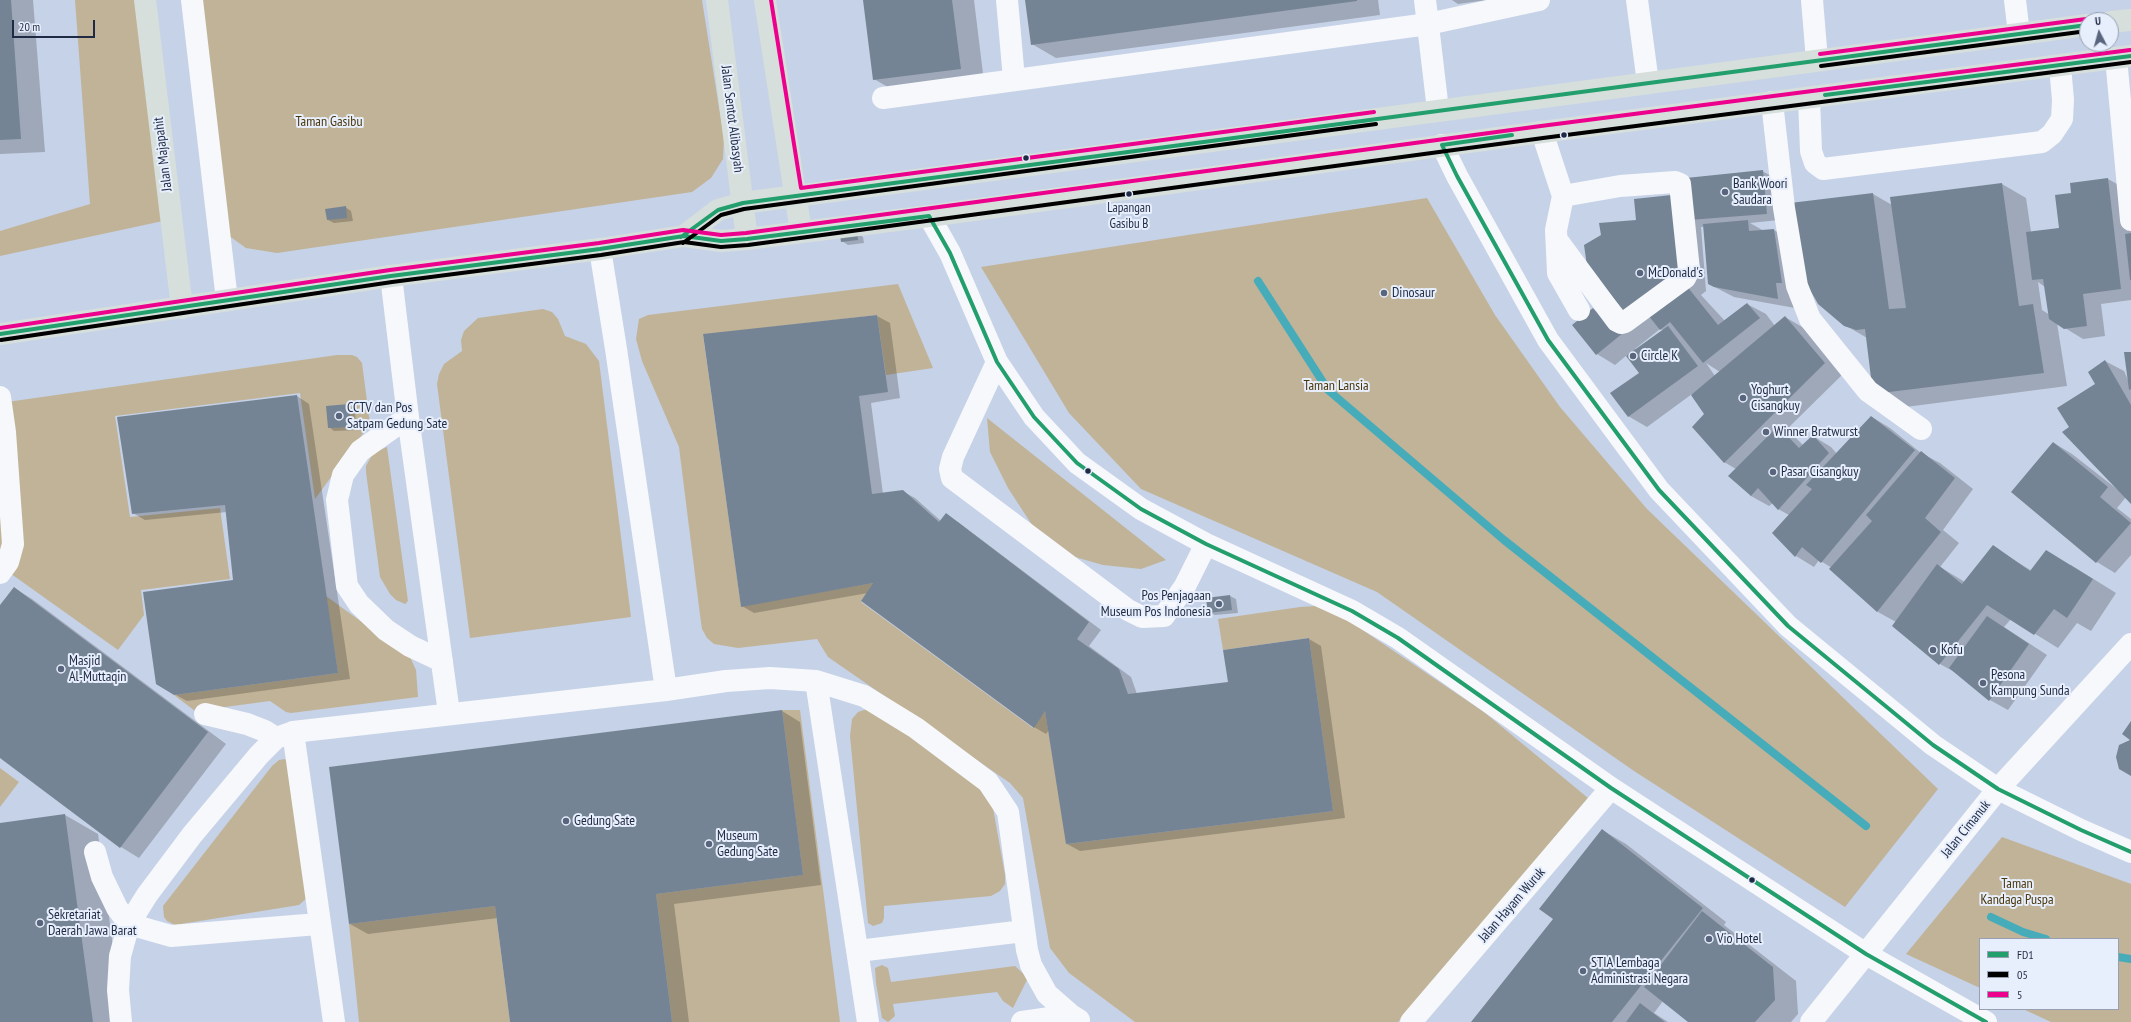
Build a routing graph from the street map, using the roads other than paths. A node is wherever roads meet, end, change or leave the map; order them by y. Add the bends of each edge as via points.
1 (145, 0) edge
2 (192, 0) edge
3 (717, 0) edge
4 (765, 0) edge
5 (1007, 0) edge
6 (1425, 0) edge
7 (1539, 0) edge
8 (1637, 0) edge
9 (1812, 0) edge
10 (2015, 0) edge
11 (2131, 20) edge
12 (2119, 21) edge
13 (1428, 24) junction
14 (2079, 26) edge
15 (2019, 34) junction
16 (2124, 57) edge
17 (1817, 60) junction
18 (2060, 66) junction
19 (1014, 79) junction
20 (1648, 83) junction
21 (883, 98) dead end
22 (1809, 98) junction
23 (1772, 102) junction
24 (1438, 110) junction
25 (1542, 132) junction
26 (1442, 145) junction
27 (796, 195) junction
28 (1563, 196) junction
29 (743, 203) junction
30 (929, 216) junction
31 (2131, 220) edge
32 (801, 232) junction
33 (684, 236) junction
34 (746, 239) junction
35 (1557, 240) junction
36 (600, 249) junction
37 (391, 276) junction
38 (227, 300) junction
39 (182, 308) junction
40 (1579, 310) dead end
41 (0, 334) edge
42 (997, 362) junction
43 (0, 397) edge
44 (408, 417) junction
45 (1921, 429) dead end
46 (2, 432) edge
47 (1206, 544) junction
48 (0, 573) edge
49 (2131, 644) edge
50 (442, 661) junction
51 (816, 681) junction
52 (666, 690) junction
53 (449, 713) junction
54 (205, 714) dead end
55 (284, 735) junction
56 (1611, 788) junction
57 (1998, 789) junction
58 (95, 852) dead end
59 (2131, 852) edge
60 (129, 924) junction
61 (318, 924) junction
62 (1024, 931) junction
63 (858, 951) junction
64 (1866, 954) junction
65 (1077, 1019) edge
66 (121, 1022) edge
67 (331, 1022) edge
68 (868, 1022) edge
69 (1022, 1022) edge
70 (1411, 1022) edge
71 (1811, 1022) edge
72 (1986, 1022) edge

1 - 39 main road, Jalan Majapahit
2 - 38 street
3 - 29 main road, Jalan Sentot Alibasyah
4 - 27 main road
5 - 19 street
6 - 13 street
7 - 13 street
8 - 20 street
9 - 17 street
10 - 15 street
11 - 12 main road
13 - 19 street
13 - 24 street
14 - 15 main road
15 - 17 main road
16 - 18 main road
16 - 31 street
17 - 20 main road
18 - 22 main road
18 - 22 street via 2062,119 2052,134 2042,142 1823,169 1815,162 1810,150
19 - 21 street
20 - 24 main road
22 - 23 main road
23 - 25 main road
23 - 45 street via 1784,208 1797,286 1810,319 1868,391
24 - 27 main road
25 - 26 main road
25 - 28 street
26 - 30 main road
26 - 57 street via 1548,340 1659,490 1788,626 1933,745
27 - 29 main road
27 - 32 main road
28 - 35 street via 1556,230
28 - 35 street via 1620,186 1675,182 1680,184 1689,270 1685,278 1626,322 1621,323
29 - 33 main road via 718,210
29 - 34 main road, Jalan Sentot Alibasyah
30 - 32 main road
30 - 42 street via 950,253
32 - 34 main road
33 - 34 main road via 722,241
33 - 36 main road
35 - 40 street via 1558,273
36 - 37 main road
36 - 52 street
37 - 38 main road
37 - 44 street
38 - 39 main road
39 - 41 main road
42 - 47 street via 1034,418 1077,464 1141,510
42 - 47 street via 953,457 950,469 952,478 1128,610 1142,617 1164,616 1185,586
43 - 46 street
44 - 50 street
44 - 50 street via 360,451 343,476 337,500 347,586 359,604 386,630 410,646
46 - 48 street via 13,544 8,562
47 - 56 street via 1358,615 1398,638
49 - 57 street, Jalan Cimanuk
50 - 53 street
51 - 52 street via 770,678 726,681
51 - 62 street via 864,696 916,728 988,782 1008,812
51 - 63 street
52 - 53 street
53 - 55 street
54 - 55 street
55 - 60 street via 259,755 192,835 147,895
55 - 61 street
56 - 64 street
56 - 70 street, Jalan Hayam Wuruk
57 - 59 street
57 - 64 street, Jalan Cimanuk
58 - 60 street via 102,878 117,908
60 - 61 street via 171,936
60 - 66 street via 120,956 118,990
61 - 67 street
62 - 63 street
62 - 65 street via 1027,950 1047,994
63 - 68 street
64 - 71 street, Jalan Cimanuk
64 - 72 street
65 - 69 street

